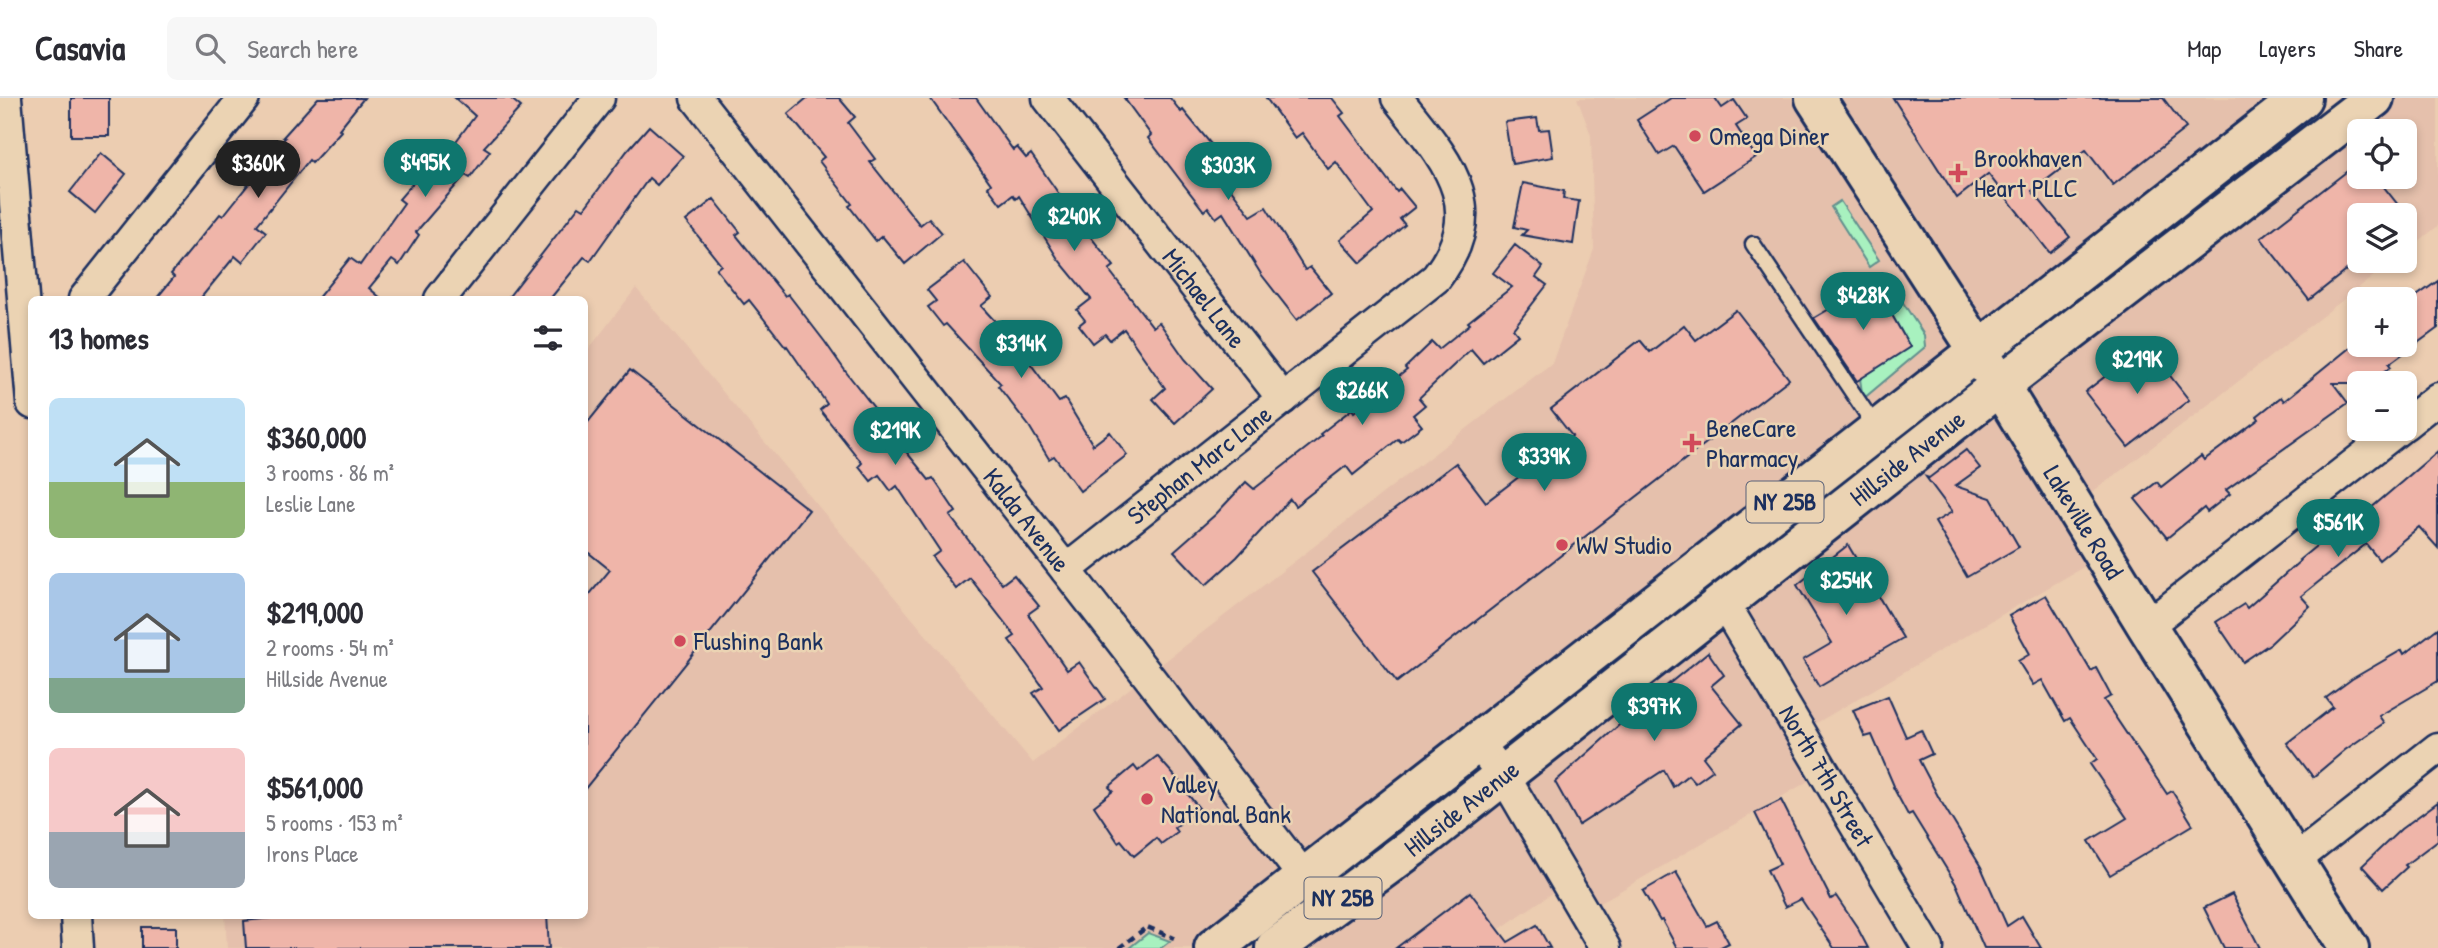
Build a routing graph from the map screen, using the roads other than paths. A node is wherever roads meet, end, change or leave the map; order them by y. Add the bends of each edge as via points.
1 (6, 98) edge
2 (244, 98) edge
3 (599, 98) edge
4 (696, 98) edge
5 (1048, 98) edge
6 (1397, 98) edge
7 (1815, 98) edge
8 (2302, 98) edge
9 (2374, 98) edge
10 (1753, 244) dead end
11 (86, 296) edge
12 (442, 296) edge
13 (19, 331) edge
14 (1978, 350) junction
15 (28, 381) edge
16 (1999, 386) junction
17 (2438, 398) edge
18 (1283, 399) junction
19 (2417, 415) edge
20 (1877, 429) junction
21 (2384, 441) edge
22 (1066, 570) junction
23 (1724, 603) junction
24 (2147, 626) junction
25 (1477, 742) junction
26 (2438, 748) edge
27 (1504, 776) junction
28 (2294, 860) junction
29 (1304, 877) junction
30 (76, 919) edge
31 (1283, 946) edge
32 (78, 948) edge
33 (1214, 948) edge
34 (1605, 948) edge
35 (1927, 948) edge
36 (2349, 948) edge

1 - 13 street
2 - 11 street
3 - 12 street
4 - 22 street, Kalda Avenue
5 - 18 street, Michael Lane
6 - 18 street, Stephan Marc Lane via 1446,161 1459,194 1459,234 1436,278
7 - 14 main road, Lakeville Road
8 - 14 main road, Hillside Avenue / NY 25B
9 - 16 main road, Hillside Avenue / NY 25B
10 - 20 lane
13 - 15 street
14 - 16 main road, Lakeville Road
14 - 20 main road, Hillside Avenue / NY 25B
16 - 23 main road, Hillside Avenue / NY 25B
16 - 24 main road, Lakeville Road
17 - 19 street
18 - 22 street, Stephan Marc Lane
20 - 25 main road, Hillside Avenue / NY 25B
21 - 24 street
22 - 29 street, Kalda Avenue
23 - 27 main road, Hillside Avenue / NY 25B
23 - 35 street, North 7th Street
24 - 28 main road, Lakeville Road
25 - 27 street
25 - 29 main road, Hillside Avenue / NY 25B
26 - 28 street
27 - 31 main road, Hillside Avenue / NY 25B
27 - 34 street
28 - 36 main road, Lakeville Road
29 - 33 main road, Hillside Avenue / NY 25B
30 - 32 street

